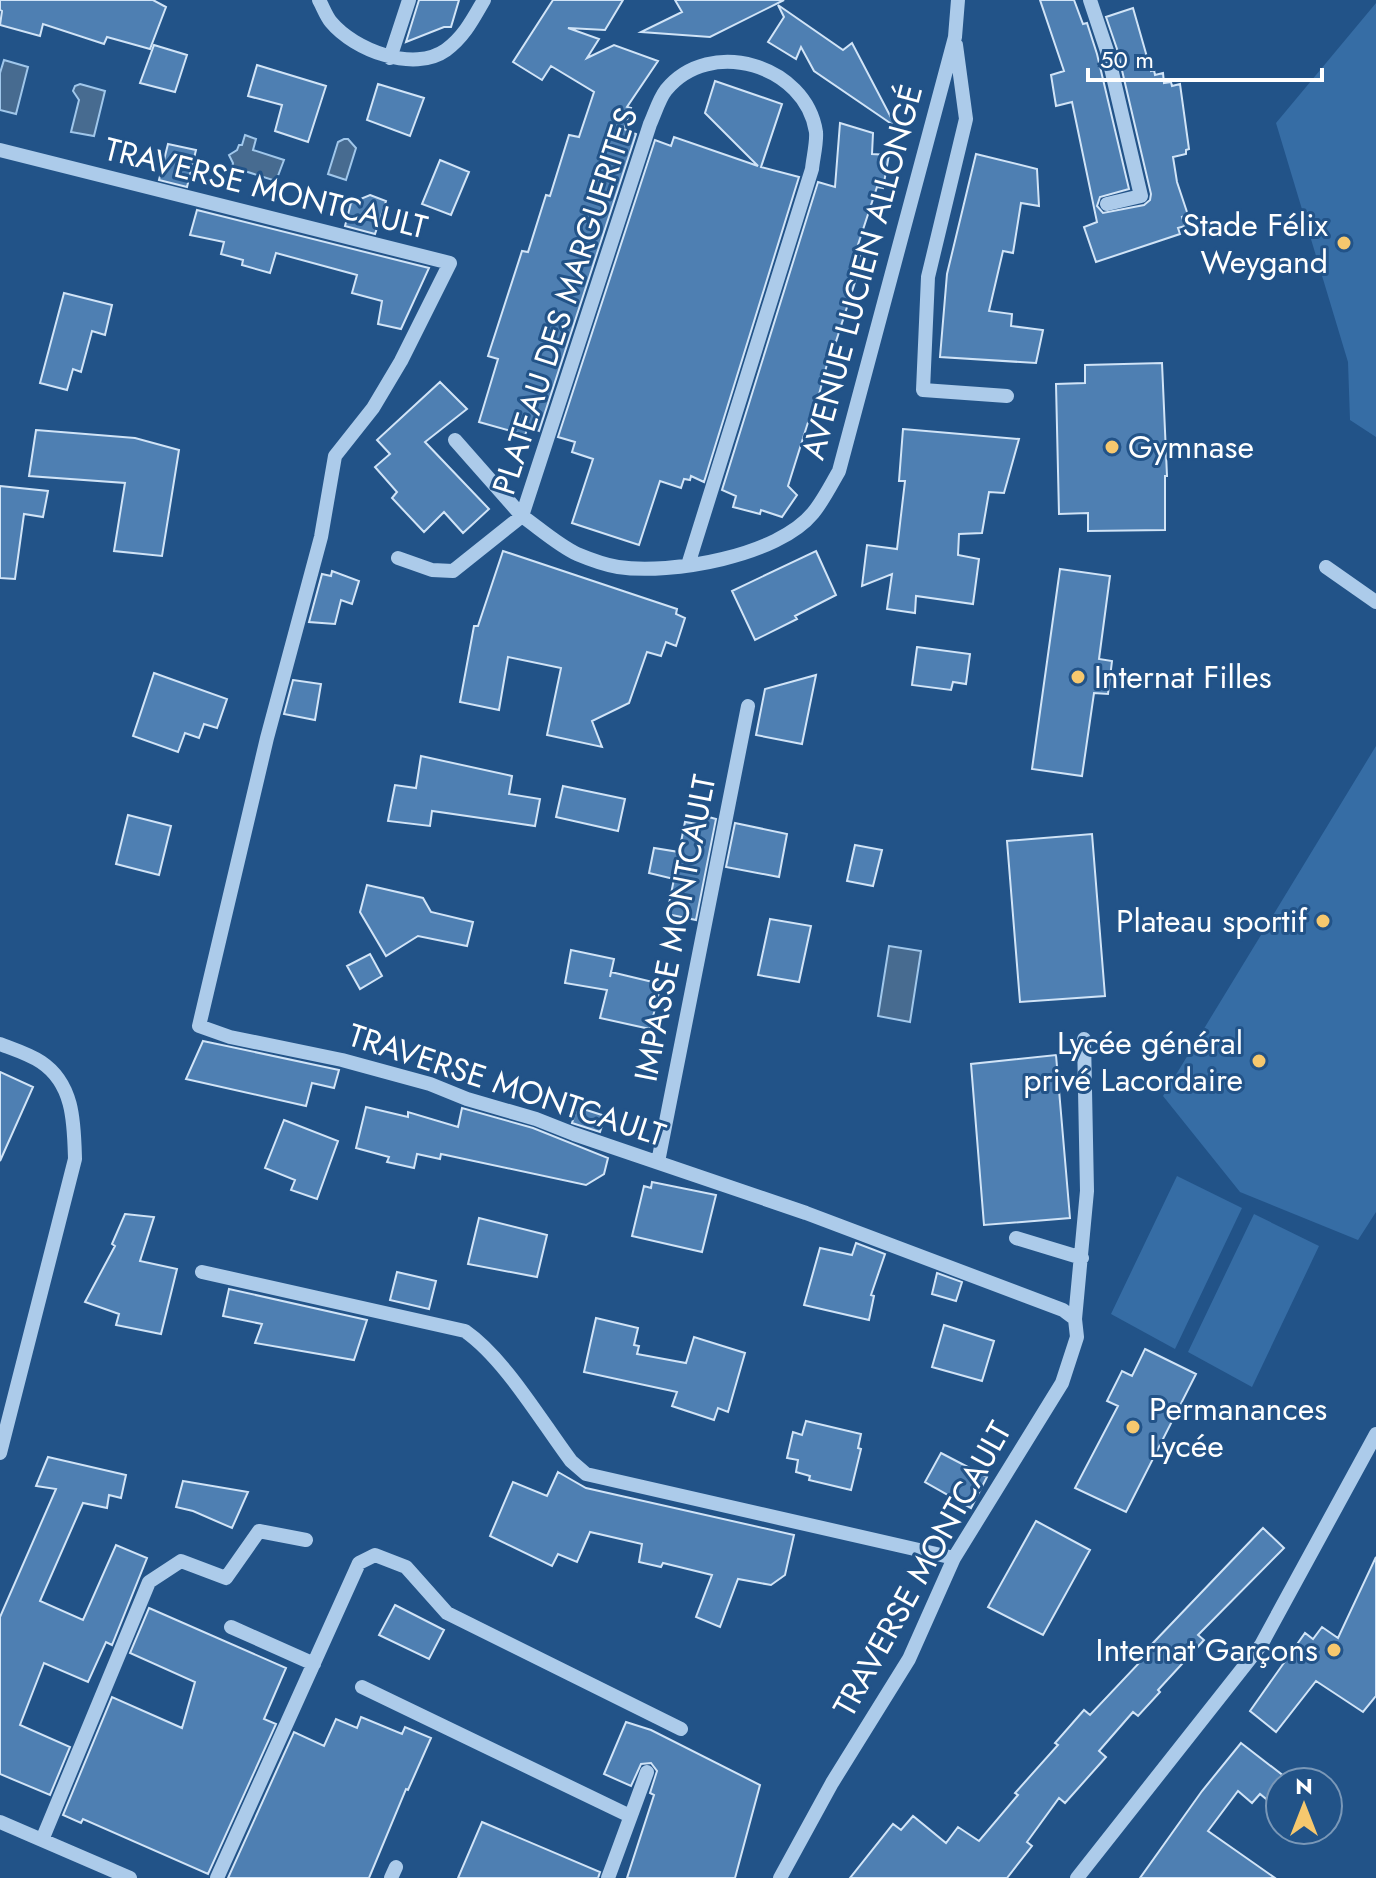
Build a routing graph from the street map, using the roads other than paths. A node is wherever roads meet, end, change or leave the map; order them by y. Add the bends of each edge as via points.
1 (319, 0) edge
2 (409, 0) edge
3 (484, 0) edge
4 (958, 0) edge
5 (1090, 0) edge
6 (955, 37) junction
7 (390, 58) junction
8 (0, 150) edge
9 (1107, 204) dead end
10 (1007, 396) dead end
11 (455, 440) dead end
12 (522, 516) junction
13 (398, 558) dead end
14 (688, 565) junction
15 (1326, 567) dead end
16 (1376, 602) edge
17 (748, 706) dead end
18 (1084, 1039) dead end
19 (0, 1044) edge
20 (658, 1162) junction
21 (1016, 1238) dead end
22 (1082, 1258) junction
23 (202, 1272) dead end
24 (1075, 1319) junction
25 (1376, 1434) edge
26 (0, 1453) edge
27 (306, 1540) dead end
28 (954, 1558) junction
29 (231, 1627) dead end
30 (314, 1664) junction
31 (362, 1687) dead end
32 (681, 1729) dead end
33 (647, 1772) dead end
34 (630, 1816) junction
35 (0, 1822) edge
36 (42, 1840) junction
37 (130, 1878) edge
38 (217, 1878) edge
39 (608, 1878) edge
40 (780, 1878) edge
41 (1077, 1878) edge

1 - 7 street via 331,22 357,44
2 - 7 street
3 - 7 street via 468,28 444,51 425,58
4 - 6 street, AVENUE LUCIEN ALLONGÉ
5 - 9 street via 1141,196
6 - 10 street via 966,119 928,277 923,390
6 - 14 street, AVENUE LUCIEN ALLONGÉ via 839,471 812,515 787,534 756,551
8 - 20 street, TRAVERSE MONTCAULT via 450,263 373,408 335,456 321,537 199,1026 430,1084
11 - 12 street
12 - 13 street via 453,571
12 - 14 street, PLATEAU DES MARGUERITES via 576,553 616,567
12 - 14 street, PLATEAU DES MARGUERITES via 650,124 666,90 708,64 760,65 783,78 807,108 816,133 812,169
15 - 16 street
17 - 20 street, IMPASSE MONTCAULT
18 - 22 street via 1087,1191
19 - 26 street via 42,1062 64,1086 74,1119 75,1159
20 - 24 street, TRAVERSE MONTCAULT via 963,1272
21 - 22 street
22 - 24 street
23 - 28 street via 465,1331 495,1359 586,1474
24 - 28 street, TRAVERSE MONTCAULT via 1077,1337 1062,1383
25 - 41 street via 1261,1645
27 - 36 street via 259,1531 226,1578 181,1561 149,1582
28 - 40 street, TRAVERSE MONTCAULT via 909,1659
29 - 30 street
30 - 32 street via 359,1563 375,1555 406,1567 447,1613
30 - 38 street
31 - 34 street
33 - 34 street
34 - 39 street
35 - 36 street
36 - 37 street

